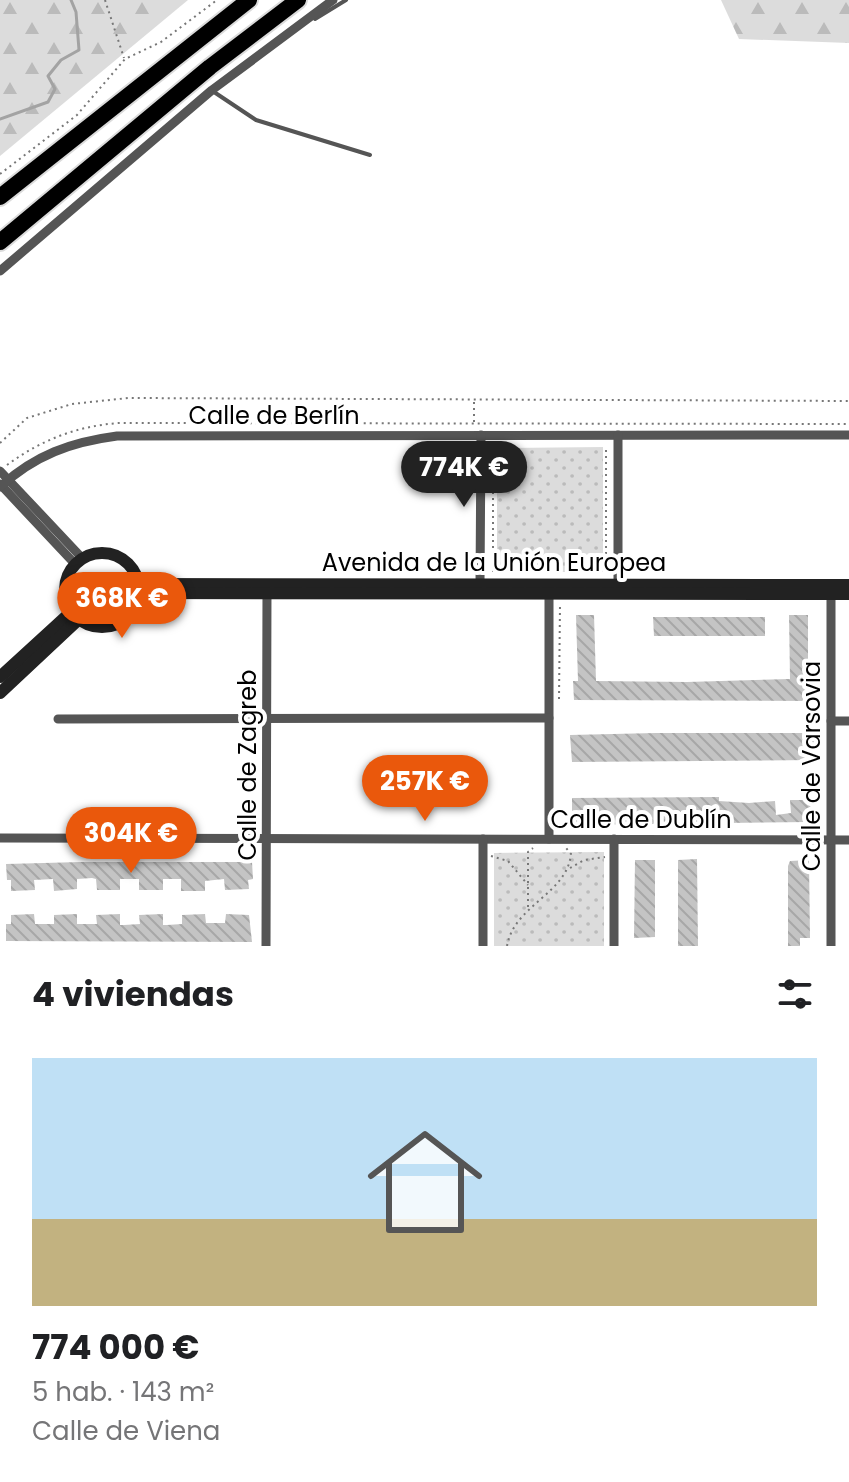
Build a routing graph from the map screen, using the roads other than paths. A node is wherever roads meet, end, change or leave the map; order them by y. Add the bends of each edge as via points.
1 (249, 0) edge
2 (298, 0) edge
3 (333, 0) edge
4 (346, 0) edge
5 (272, 45) junction
6 (212, 90) junction
7 (370, 155) dead end
8 (0, 197) edge
9 (0, 242) edge
10 (0, 271) edge
11 (481, 435) junction
12 (618, 435) junction
13 (849, 435) edge
14 (0, 471) edge
15 (2, 484) edge
16 (78, 561) junction
17 (480, 584) junction
18 (618, 584) junction
19 (849, 585) edge
20 (139, 589) junction
21 (267, 589) junction
22 (831, 590) junction
23 (553, 591) junction
24 (849, 594) edge
25 (75, 615) junction
26 (0, 677) edge
27 (0, 693) edge
28 (549, 718) junction
29 (58, 719) dead end
30 (267, 719) junction
31 (831, 721) junction
32 (849, 721) edge
33 (0, 838) edge
34 (267, 839) junction
35 (483, 839) junction
36 (614, 839) junction
37 (830, 840) junction
38 (849, 840) edge
39 (560, 842) junction
40 (266, 946) edge
41 (483, 946) edge
42 (614, 946) edge
43 (831, 946) edge

1 - 8 highway
2 - 9 highway
3 - 5 street
4 - 5 lane
5 - 6 street
6 - 7 lane via 256,120
6 - 10 street
11 - 12 street, Calle de Berlín
11 - 15 street, Calle de Berlín via 117,436 57,450
11 - 17 street
12 - 13 street, Calle de Berlín
12 - 18 street
14 - 15 street
15 - 16 street
16 - 20 street via 100,552 112,554 132,568
16 - 25 street via 64,594
17 - 21 street, Avenida de la Unión Europea
17 - 23 street, Avenida de la Unión Europea
18 - 22 street, Avenida de la Unión Europea
18 - 23 street, Avenida de la Unión Europea
19 - 22 street, Avenida de la Unión Europea
20 - 21 street, Avenida de la Unión Europea
20 - 25 street via 130,614 120,622 96,627
21 - 23 street, Avenida de la Unión Europea
21 - 30 street, Calle de Zagreb
22 - 23 street, Avenida de la Unión Europea
22 - 24 street, Avenida de la Unión Europea
22 - 31 street, Calle de Varsovia
23 - 28 street
25 - 26 street
25 - 27 street
28 - 30 street
28 - 39 street
29 - 30 street
30 - 34 street, Calle de Zagreb
31 - 32 street
31 - 37 street, Calle de Varsovia
33 - 34 street, Calle de Dublín
34 - 35 street, Calle de Dublín
34 - 40 street, Calle de Zagreb
35 - 39 street, Calle de Dublín
35 - 41 street via 489,853
36 - 37 street, Calle de Dublín
36 - 39 street, Calle de Dublín
36 - 42 street
37 - 38 street, Calle de Dublín
37 - 43 street, Calle de Varsovia

